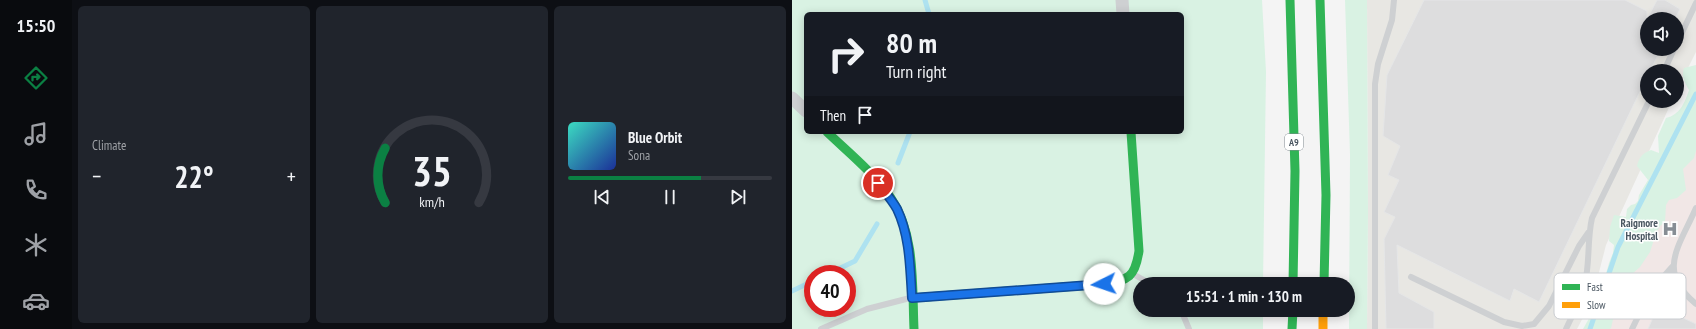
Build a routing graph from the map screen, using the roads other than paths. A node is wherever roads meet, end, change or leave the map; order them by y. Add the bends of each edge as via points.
1 (1122, 0) edge
2 (1290, 0) edge
3 (1320, 0) edge
4 (1394, 0) edge
5 (1696, 3) edge
6 (1123, 12) edge
7 (1684, 28) edge
8 (792, 98) edge
9 (1646, 108) edge
10 (804, 109) edge
11 (829, 134) edge
12 (1131, 134) edge
13 (1696, 208) edge
14 (1588, 233) junction
15 (1672, 268) junction
16 (1566, 273) edge
17 (1586, 273) edge
18 (1667, 273) edge
19 (1674, 273) edge
20 (1133, 274) junction
21 (1138, 277) edge
22 (1293, 277) edge
23 (1324, 277) edge
24 (1411, 277) dead end
25 (1686, 293) edge
26 (1554, 296) edge
27 (912, 298) junction
28 (1696, 304) edge
29 (1184, 317) edge
30 (1293, 317) edge
31 (1323, 317) edge
32 (1571, 319) edge
33 (1637, 319) edge
34 (821, 329) edge
35 (914, 329) edge
36 (1189, 329) edge
37 (1292, 329) edge
38 (1323, 329) edge
39 (1376, 329) edge
40 (1566, 329) edge
41 (1632, 329) edge

1 - 6 street
2 - 22 main road, A9 via 1295,171
3 - 23 main road via 1326,195
4 - 39 lane via 1392,20 1378,64 1375,84
5 - 7 lane
8 - 10 street
9 - 14 lane via 1592,218
11 - 27 main road via 878,183 896,208 904,225 909,253
12 - 20 main road via 1139,251 1137,267
13 - 15 lane via 1674,256
14 - 16 lane
14 - 17 lane
15 - 18 lane
15 - 19 lane
20 - 21 lane
20 - 27 main road via 1120,282 1104,284
24 - 26 lane via 1504,322 1522,326 1534,324
25 - 28 lane
27 - 34 lane via 867,309
27 - 35 main road
29 - 36 lane
30 - 37 main road
31 - 38 main road
32 - 40 lane
33 - 41 lane

